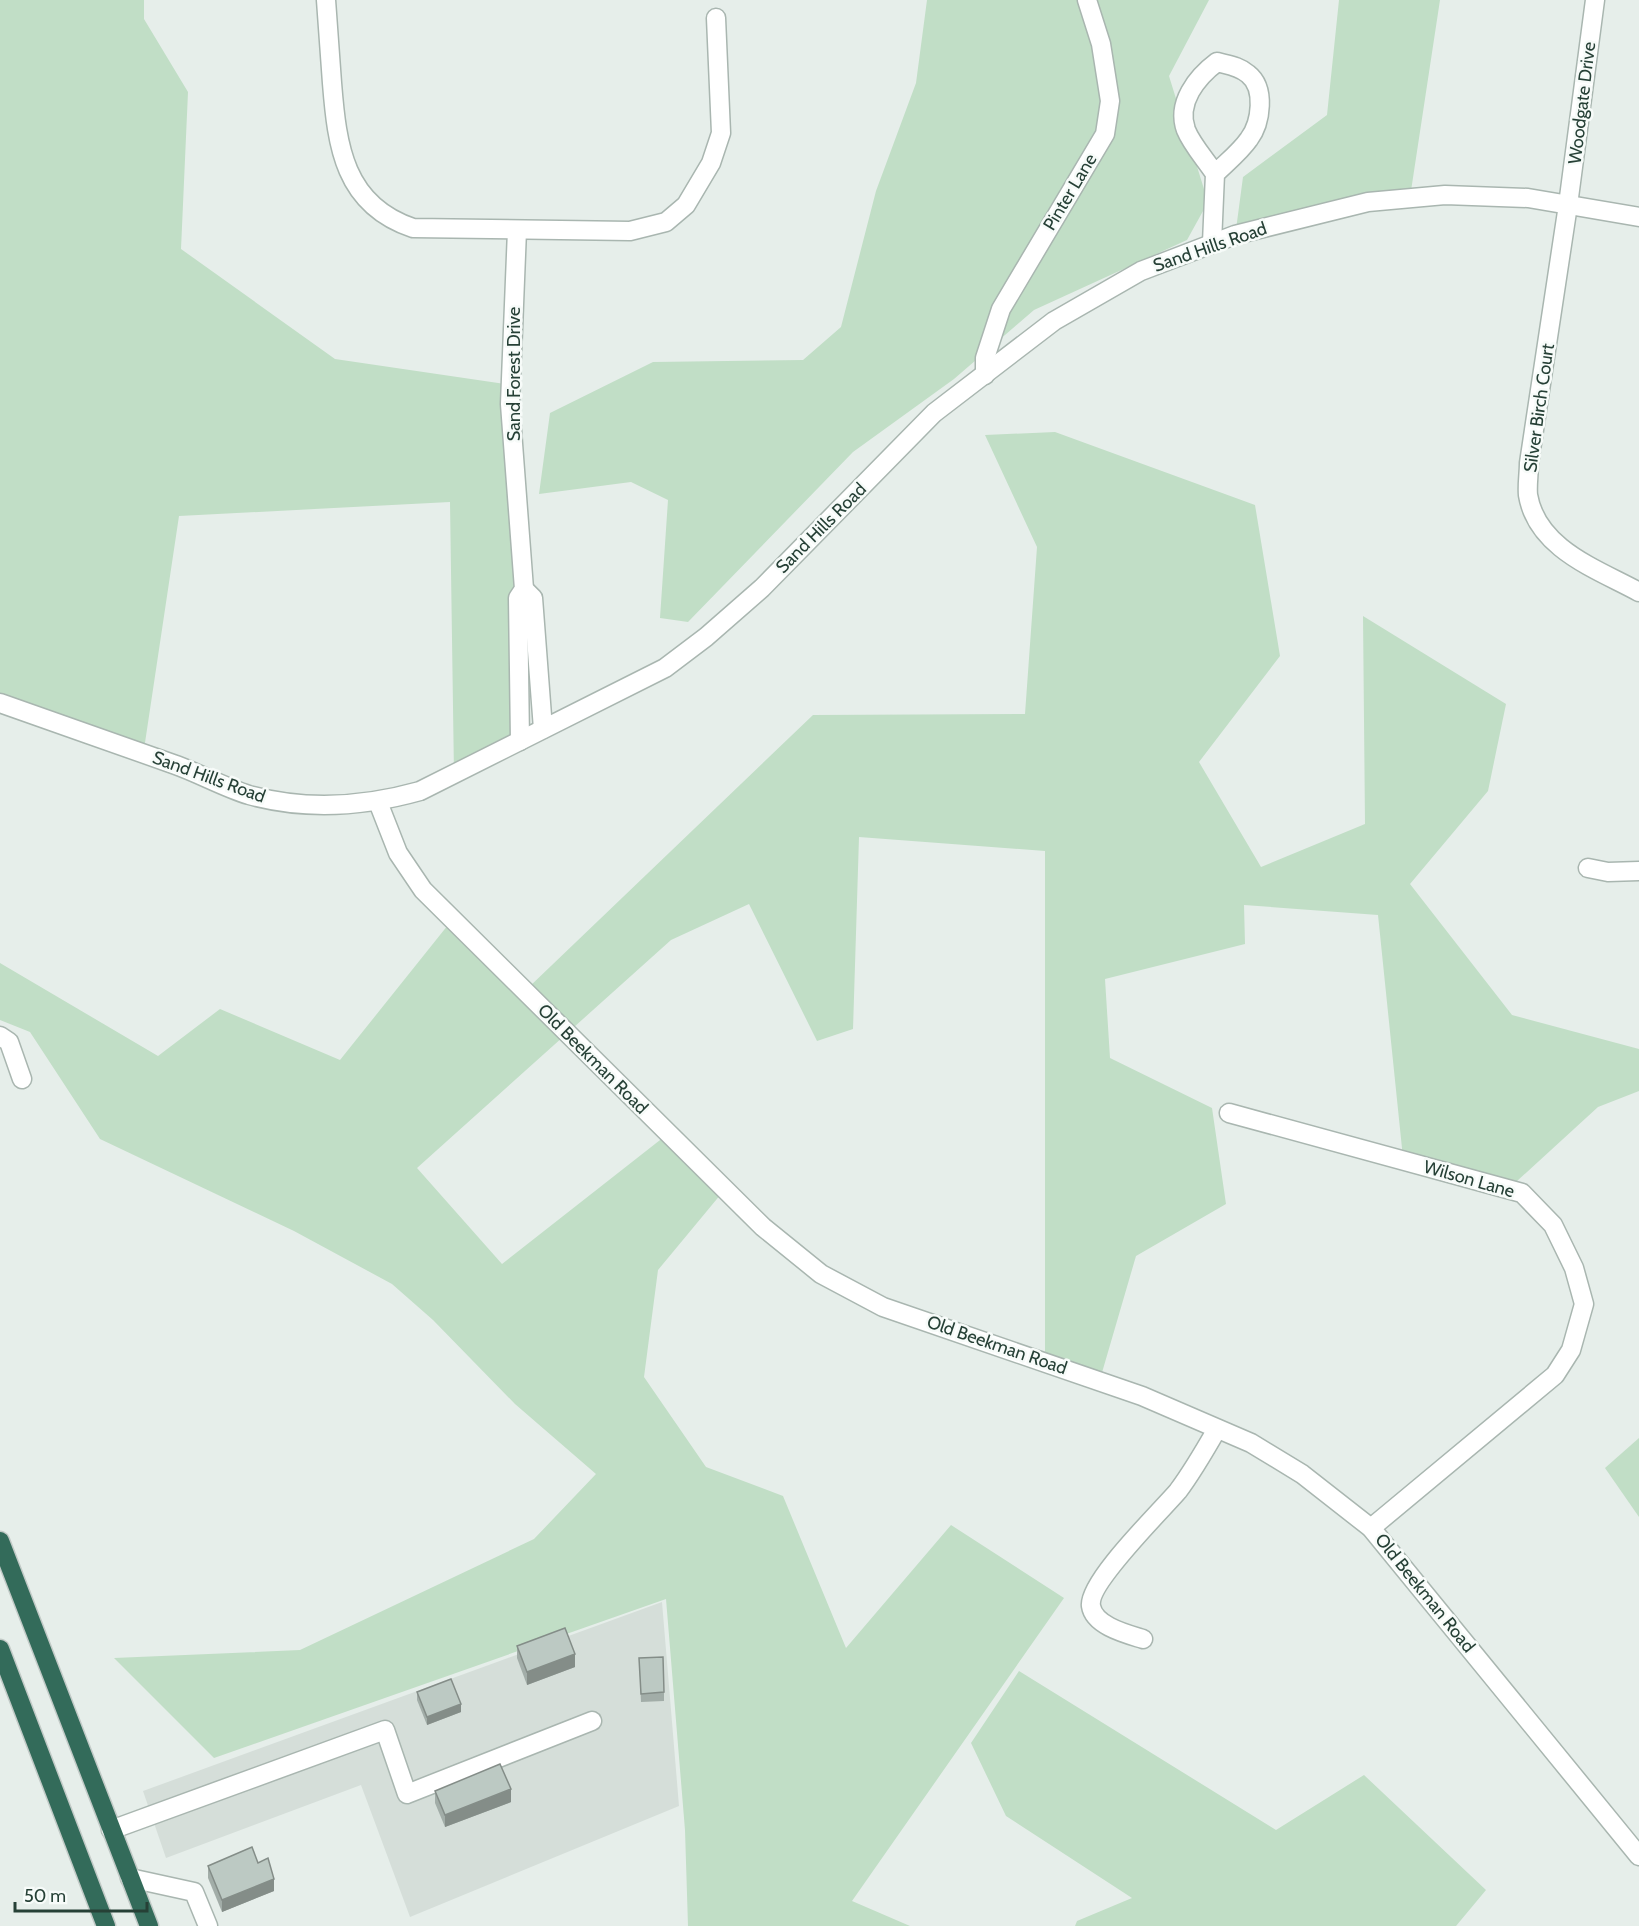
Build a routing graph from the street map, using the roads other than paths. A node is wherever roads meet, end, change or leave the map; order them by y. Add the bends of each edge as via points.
1 (326, 0) edge
2 (1087, 0) edge
3 (1595, 0) edge
4 (717, 18) dead end
5 (1215, 174) junction
6 (1568, 205) junction
7 (1639, 217) edge
8 (517, 230) junction
9 (1212, 243) junction
10 (985, 375) junction
11 (524, 589) junction
12 (1639, 592) edge
13 (0, 703) edge
14 (543, 729) junction
15 (520, 741) junction
16 (378, 801) junction
17 (1588, 868) dead end
18 (1639, 871) edge
19 (0, 1036) edge
20 (22, 1079) dead end
21 (1229, 1113) dead end
22 (1217, 1429) junction
23 (1371, 1528) junction
24 (0, 1541) edge
25 (1143, 1639) dead end
26 (0, 1649) edge
27 (592, 1721) dead end
28 (111, 1830) junction
29 (1639, 1856) edge
30 (130, 1878) junction
31 (106, 1926) edge
32 (149, 1926) edge
33 (208, 1926) edge

1 - 8 street via 336,134 349,171 368,202 394,222 413,228
2 - 10 street, Pinter Lane via 1101,44 1110,101 1105,134 1001,309 985,358
3 - 6 street, Woodgate Drive
4 - 8 street via 720,133 711,163 686,205 666,222 630,231
5 - 5 street via 1249,139 1258,117 1260,94 1250,75 1236,66 1217,62 1200,75 1184,112 1186,130
5 - 9 street
6 - 7 street, Sand Hills Road
6 - 9 street, Sand Hills Road via 1528,198 1445,195 1368,202
6 - 12 street, Silver Birch Court via 1529,463 1528,494 1533,514 1548,538
8 - 11 street, Sand Forest Drive via 510,405
9 - 10 street, Sand Hills Road via 1141,271 1054,321
10 - 14 street, Sand Hills Road via 934,413 762,588 706,637 665,668
11 - 14 street, Sand Forest Drive via 533,598
11 - 15 street, Sand Forest Drive via 518,598
13 - 16 street, Sand Hills Road via 193,771 248,795 305,806
14 - 15 street, Sand Hills Road
15 - 16 street, Sand Hills Road via 420,791
16 - 22 street, Old Beekman Road via 398,853 423,890 763,1227 821,1274 884,1306 1142,1396
17 - 18 street
19 - 20 street via 9,1042
21 - 23 street, Wilson Lane via 1522,1193 1554,1225 1574,1268 1584,1304 1570,1350 1555,1375
22 - 23 street, Old Beekman Road via 1251,1443 1302,1474
22 - 25 street via 1178,1490 1091,1596 1091,1608 1097,1619
23 - 29 street, Old Beekman Road
24 - 28 highway
26 - 31 highway
27 - 28 street via 407,1794 385,1730
28 - 30 highway
30 - 32 highway
30 - 33 street via 194,1892

